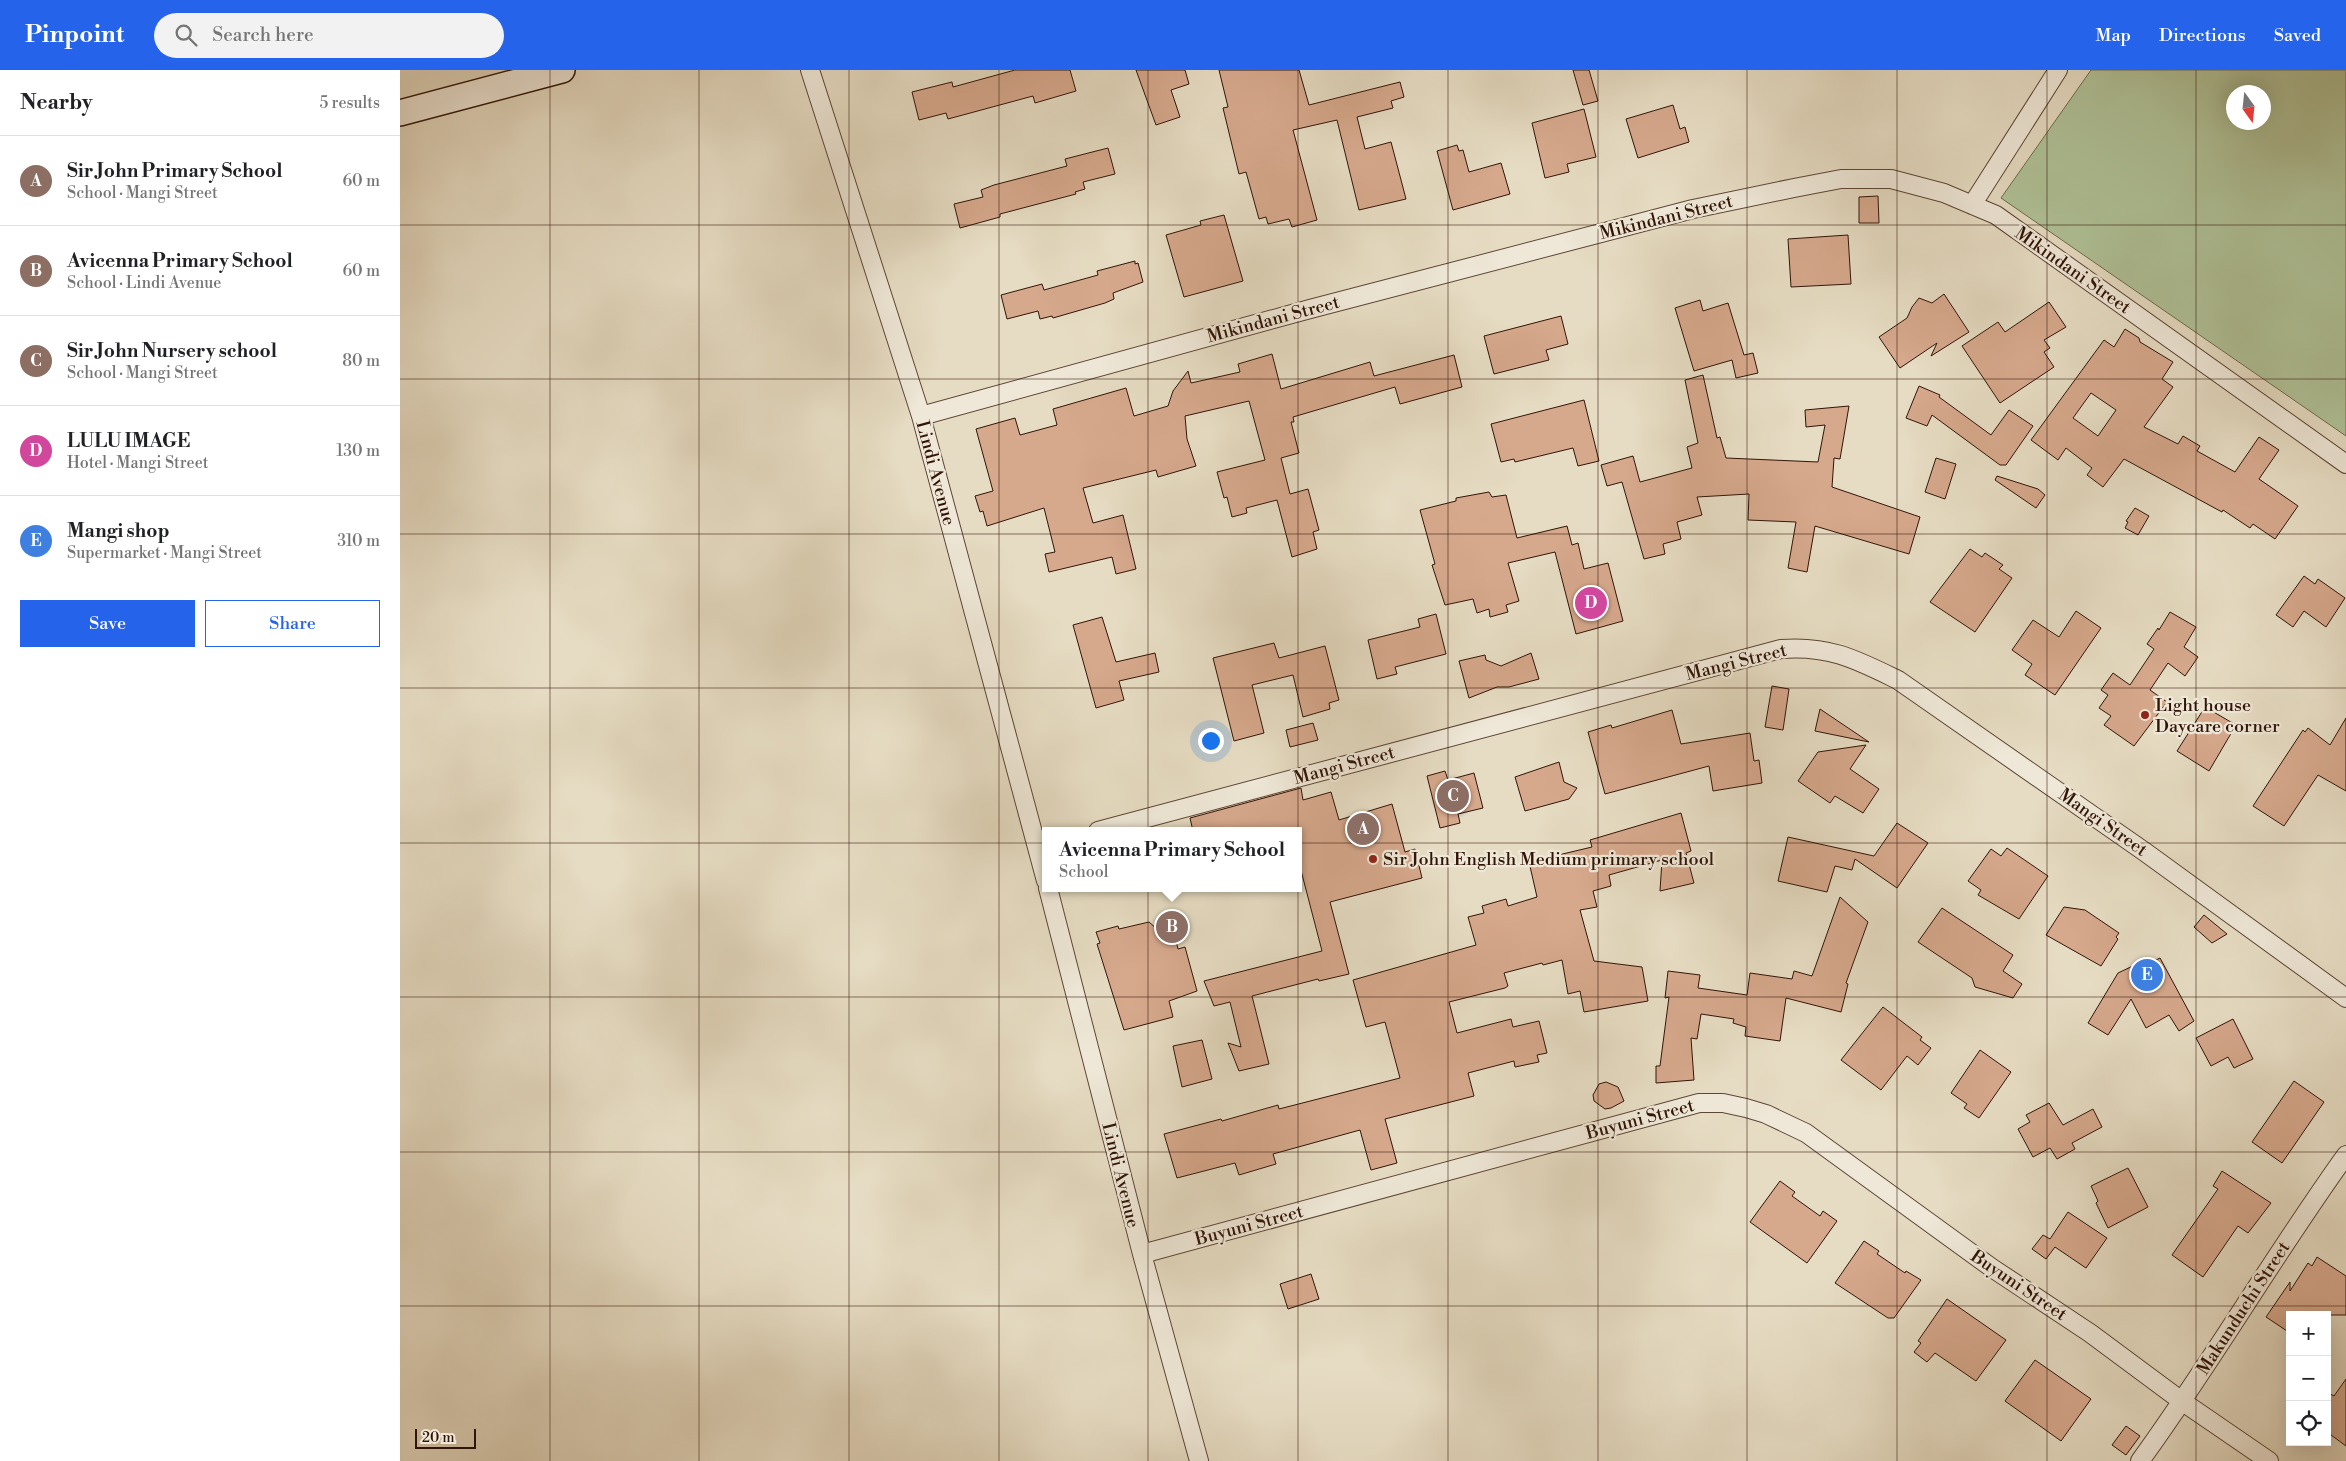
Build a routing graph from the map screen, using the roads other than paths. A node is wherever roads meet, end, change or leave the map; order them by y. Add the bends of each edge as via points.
1 (562, 70) edge
2 (810, 70) edge
3 (2058, 70) edge
4 (400, 113) edge
5 (1972, 205) junction
6 (921, 416) junction
7 (2346, 464) edge
8 (1113, 827) edge
9 (1041, 846) edge
10 (1049, 892) edge
11 (2346, 998) edge
12 (2346, 1155) edge
13 (1142, 1254) junction
14 (2183, 1402) junction
15 (1199, 1461) edge
16 (2140, 1461) edge
17 (2269, 1461) edge

1 - 4 main road
2 - 6 street, Lindi Avenue
3 - 5 street
5 - 6 street, Mikindani Street via 1944,193 1891,179 1841,179 1794,188 1694,209 1320,306
5 - 7 street, Mikindani Street via 1996,215
6 - 9 street, Lindi Avenue
8 - 11 street, Mangi Street via 1781,649 1819,648 1856,660 1898,680 2145,852
10 - 13 street, Lindi Avenue
12 - 14 street, Makunduchi Street via 2305,1212
13 - 14 street, Buyuni Street via 1699,1103 1723,1103 1766,1114 1806,1133
13 - 15 street, Lindi Avenue
14 - 16 street, Makunduchi Street
14 - 17 street, Buyuni Street

